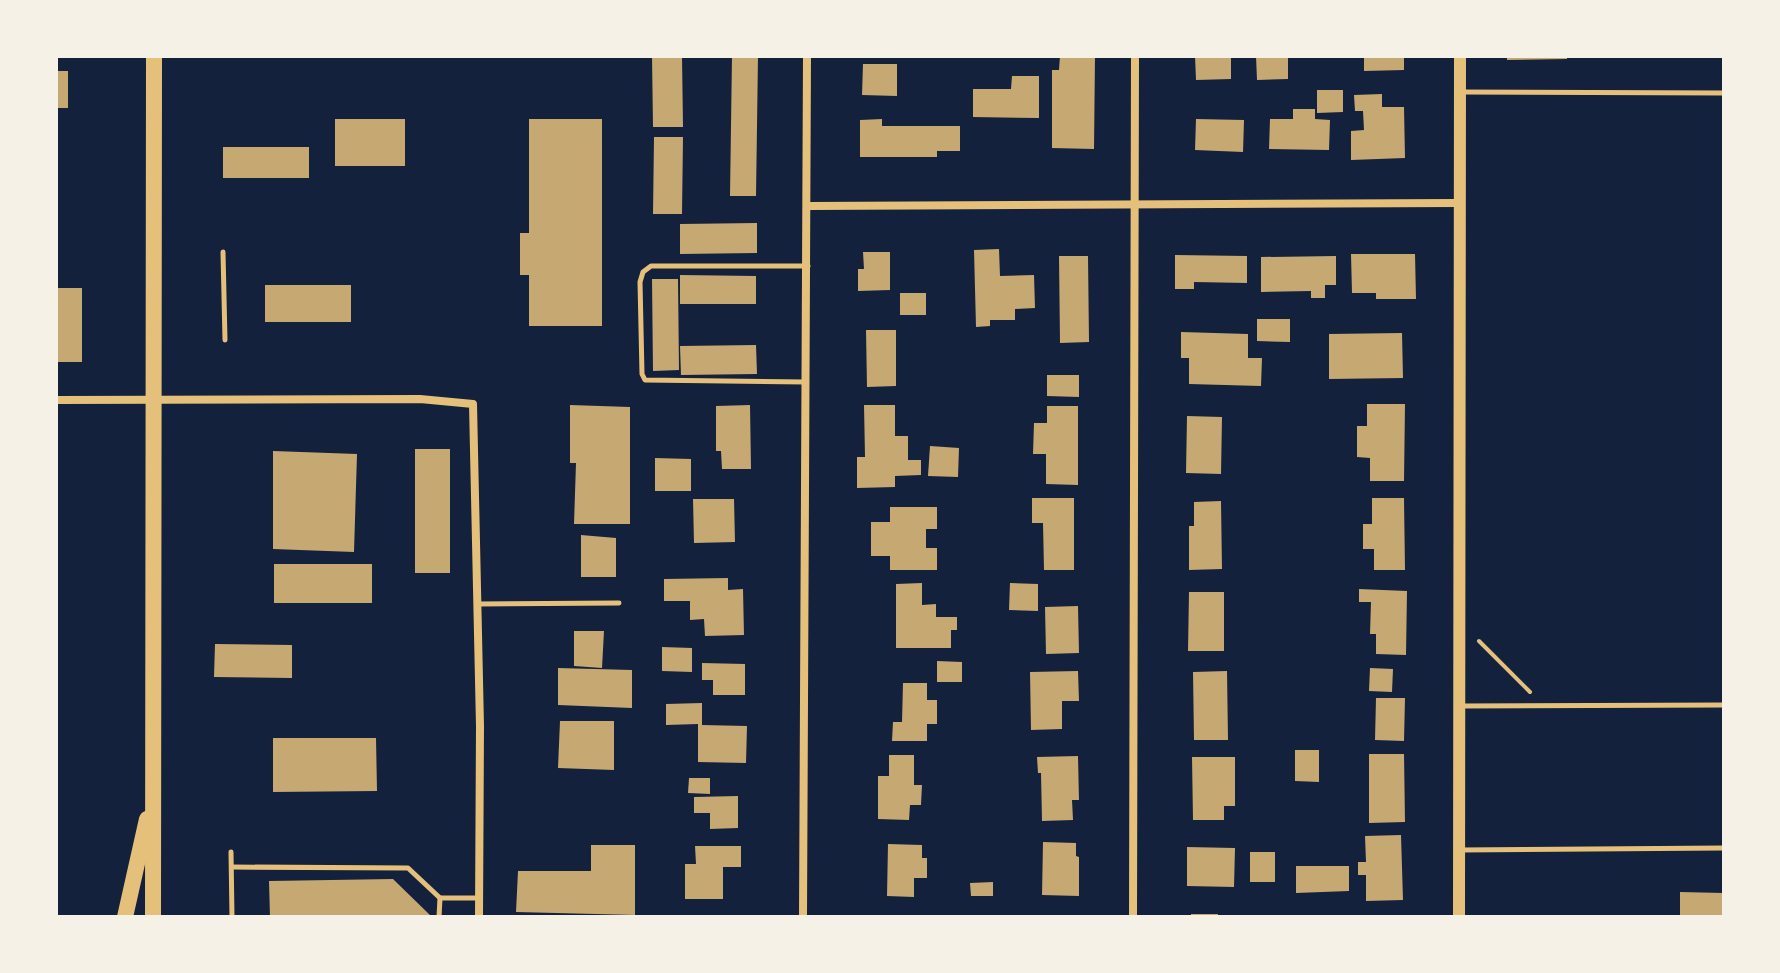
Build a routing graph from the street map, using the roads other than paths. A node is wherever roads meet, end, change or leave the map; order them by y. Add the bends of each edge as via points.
1 (154, 56) edge
2 (807, 56) edge
3 (1135, 56) edge
4 (1460, 56) edge
5 (1460, 92) junction
6 (1724, 93) edge
7 (1459, 203) junction
8 (1135, 205) junction
9 (808, 206) junction
10 (223, 252) dead end
11 (808, 266) junction
12 (225, 340) dead end
13 (807, 382) junction
14 (153, 399) junction
15 (56, 400) edge
16 (619, 603) dead end
17 (477, 604) junction
18 (1724, 705) edge
19 (1459, 706) junction
20 (153, 790) junction
21 (1724, 848) edge
22 (1459, 850) junction
23 (231, 852) dead end
24 (232, 867) junction
25 (440, 898) junction
26 (479, 898) junction
27 (125, 917) edge
28 (153, 917) edge
29 (232, 917) edge
30 (439, 917) edge
31 (479, 917) edge
32 (803, 917) edge
33 (1133, 917) edge
34 (1459, 917) edge

1 - 14 main road
2 - 9 street
3 - 8 street
4 - 5 street
5 - 6 lane
5 - 7 street
7 - 8 street
7 - 19 street
8 - 9 street
8 - 33 street
9 - 11 street
10 - 12 lane
11 - 13 street
11 - 13 lane via 651,266 640,282 645,380
13 - 32 street
14 - 15 street
14 - 17 street via 420,399 473,404
14 - 20 main road
16 - 17 lane
17 - 26 street
18 - 19 lane
19 - 22 street
20 - 27 main road
20 - 28 main road
21 - 22 lane
22 - 34 street
23 - 24 lane
24 - 25 lane via 408,868
24 - 29 lane
25 - 26 lane
25 - 30 lane
26 - 31 street

